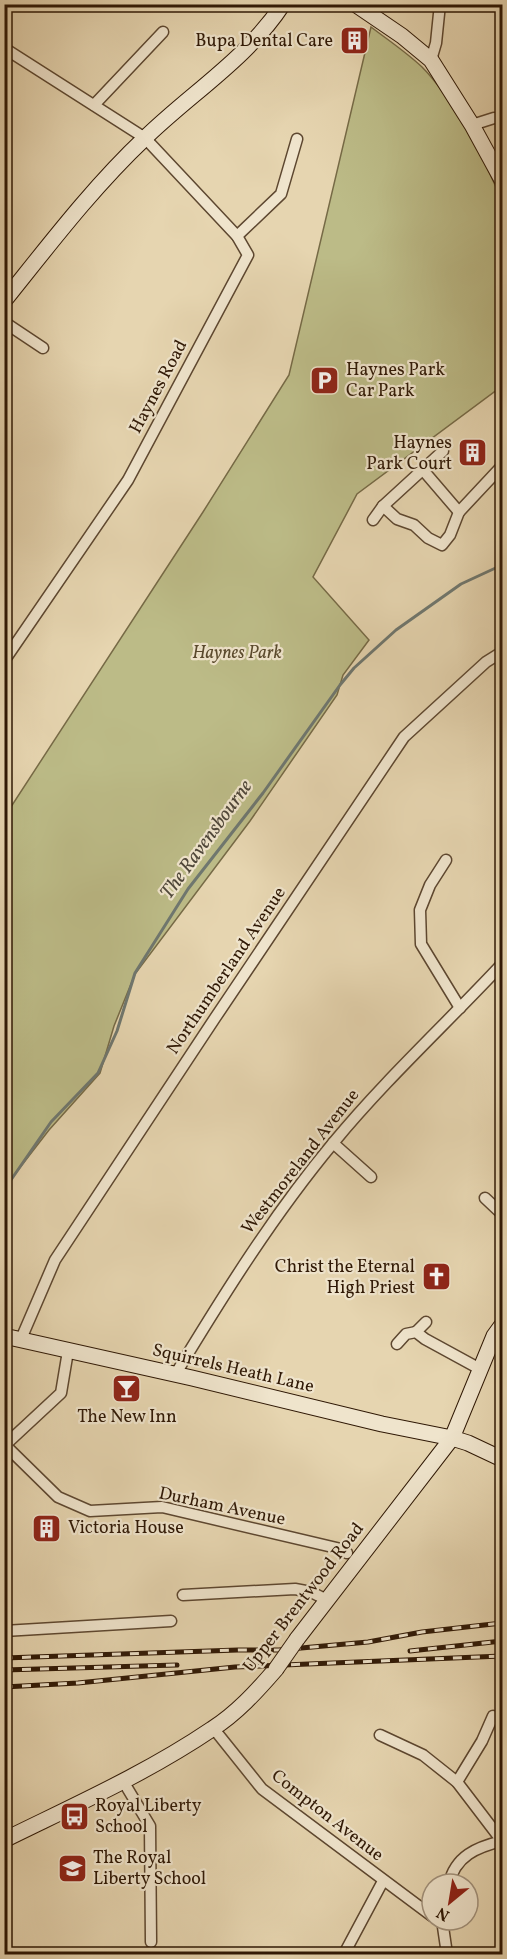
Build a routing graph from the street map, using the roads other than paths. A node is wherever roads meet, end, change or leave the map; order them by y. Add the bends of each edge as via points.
1 (283, 4) edge
2 (354, 4) edge
3 (440, 4) edge
4 (163, 32) dead end
5 (4, 48) edge
6 (431, 60) junction
7 (94, 105) junction
8 (502, 118) edge
9 (472, 125) junction
10 (145, 138) junction
11 (297, 139) dead end
12 (502, 180) edge
13 (237, 236) junction
14 (4, 301) edge
15 (4, 322) edge
16 (43, 348) dead end
17 (443, 451) dead end
18 (502, 466) edge
19 (423, 470) junction
20 (382, 506) junction
21 (459, 512) junction
22 (373, 520) dead end
23 (502, 652) edge
24 (4, 661) edge
25 (446, 860) dead end
26 (502, 964) edge
27 (460, 1008) junction
28 (333, 1143) junction
29 (372, 1177) dead end
30 (485, 1198) dead end
31 (502, 1214) edge
32 (426, 1322) dead end
33 (502, 1325) edge
34 (416, 1332) junction
35 (4, 1335) edge
36 (21, 1339) junction
37 (397, 1344) dead end
38 (68, 1351) junction
39 (480, 1369) junction
40 (175, 1375) junction
41 (452, 1438) junction
42 (5, 1445) edge
43 (502, 1459) edge
44 (347, 1553) dead end
45 (183, 1595) dead end
46 (327, 1600) junction
47 (171, 1621) dead end
48 (4, 1631) edge
49 (493, 1716) dead end
50 (214, 1728) junction
51 (380, 1735) dead end
52 (123, 1781) junction
53 (457, 1782) junction
54 (4, 1840) edge
55 (502, 1841) edge
56 (454, 1872) edge
57 (383, 1881) junction
58 (420, 1907) edge
59 (441, 1932) edge
60 (150, 1942) dead end
61 (344, 1954) edge
62 (447, 1954) edge

1 - 10 street via 235,60
2 - 6 street
3 - 6 street
4 - 7 street
5 - 7 street, Haynes Road
6 - 9 street
7 - 10 street, Haynes Road
8 - 9 street
9 - 12 street
10 - 13 street, Haynes Road
10 - 14 street via 104,180
11 - 13 street via 281,195
13 - 24 street, Haynes Road via 248,255 128,480
15 - 16 street
17 - 19 street
18 - 21 street
19 - 20 street
19 - 21 street
20 - 21 street via 442,545
20 - 22 street
23 - 36 street, Northumberland Avenue via 404,737 55,1260
25 - 27 street via 420,909 421,944
26 - 27 street, Westmoreland Avenue
27 - 28 street, Westmoreland Avenue
28 - 29 street
28 - 40 street, Westmoreland Avenue via 248,1257
30 - 31 street
32 - 34 street
33 - 39 street, Upper Brentwood Road
34 - 37 street via 406,1334
34 - 39 street
35 - 36 street, Squirrels Heath Lane
36 - 38 street, Squirrels Heath Lane
38 - 40 street, Squirrels Heath Lane
38 - 42 street via 62,1393
39 - 41 street, Upper Brentwood Road
40 - 41 street, Squirrels Heath Lane
41 - 43 street, Squirrels Heath Lane
41 - 46 street, Upper Brentwood Road
42 - 44 street, Durham Avenue via 58,1497 90,1511 162,1507
45 - 46 street via 295,1589
46 - 50 street, Upper Brentwood Road, bridge via 276,1670
47 - 48 street
49 - 53 street
50 - 52 street, Upper Brentwood Road
50 - 57 street, Compton Avenue via 262,1789
51 - 53 street via 423,1755
52 - 54 street, Upper Brentwood Road
52 - 60 street via 150,1826
53 - 55 street
55 - 56 street via 481,1846 464,1856
57 - 58 street, Compton Avenue
57 - 61 street
59 - 62 street

